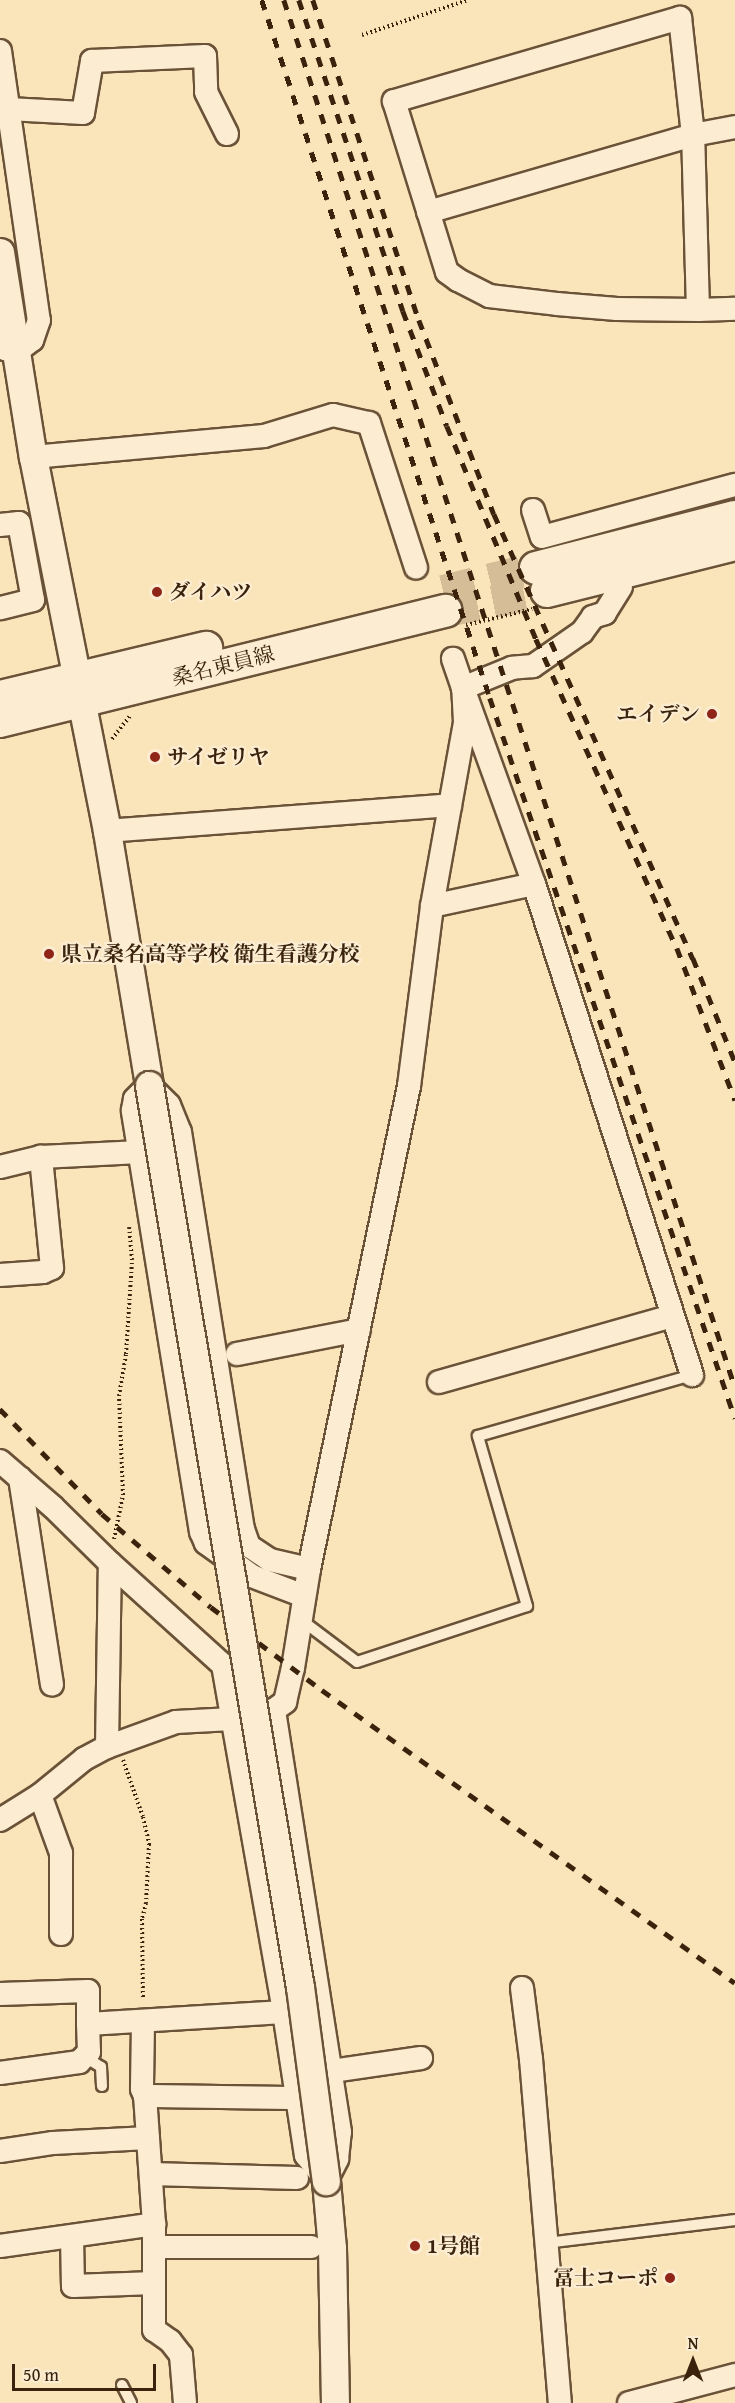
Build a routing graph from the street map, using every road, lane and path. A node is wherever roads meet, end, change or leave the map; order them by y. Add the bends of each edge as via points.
1 (468, 0) edge
2 (362, 35) dead end
3 (0, 51) edge
4 (8, 109) junction
5 (735, 127) edge
6 (227, 134) dead end
7 (693, 135) junction
8 (428, 212) junction
9 (0, 252) edge
10 (735, 309) edge
11 (698, 310) junction
12 (8, 347) edge
13 (33, 457) junction
14 (735, 485) edge
15 (533, 510) dead end
16 (735, 517) edge
17 (0, 525) edge
18 (735, 544) edge
19 (416, 568) dead end
20 (621, 587) dead end
21 (445, 601) tunnel mouth
22 (0, 608) edge
23 (453, 659) dead end
24 (463, 688) junction
25 (80, 691) junction
26 (0, 697) edge
27 (0, 721) edge
28 (450, 805) junction
29 (107, 831) junction
30 (534, 884) junction
31 (432, 906) junction
32 (149, 1085) junction
33 (140, 1152) junction
34 (41, 1157) junction
35 (0, 1167) edge
36 (129, 1224) dead end
37 (0, 1275) edge
38 (672, 1316) junction
39 (359, 1330) junction
40 (237, 1354) dead end
41 (692, 1375) joint
42 (439, 1382) dead end
43 (0, 1461) edge
44 (20, 1478) junction
45 (110, 1563) junction
46 (309, 1569) junction
47 (304, 1596) junction
48 (299, 1619) junction
49 (52, 1685) dead end
50 (274, 1710) junction
51 (232, 1719) junction
52 (112, 1746) junction
53 (40, 1795) junction
54 (0, 1820) edge
55 (61, 1934) dead end
56 (522, 1988) dead end
57 (0, 1994) edge
58 (284, 2012) junction
59 (143, 2023) junction
60 (88, 2024) junction
61 (85, 2057) junction
62 (421, 2058) dead end
63 (332, 2071) junction
64 (0, 2073) edge
65 (102, 2086) dead end
66 (145, 2096) junction
67 (296, 2098) junction
68 (148, 2138) junction
69 (0, 2151) edge
70 (151, 2174) junction
71 (297, 2178) dead end
72 (326, 2181) junction
73 (735, 2220) edge
74 (153, 2224) junction
75 (72, 2236) junction
76 (546, 2243) junction
77 (0, 2246) edge
78 (154, 2247) junction
79 (311, 2247) dead end
80 (154, 2283) junction
81 (735, 2375) edge
82 (122, 2385) dead end
83 (131, 2403) edge
84 (185, 2403) edge
85 (335, 2403) edge
86 (560, 2403) edge
87 (630, 2403) edge

1 - 2 path
3 - 4 street
4 - 6 street via 83,113 92,61 205,56 206,92
4 - 12 street via 39,320 32,340
5 - 7 street
7 - 8 street
7 - 8 street via 680,18 394,101
7 - 11 street
8 - 11 street via 447,272 489,296 617,309
9 - 12 street
10 - 11 street
12 - 13 street
13 - 19 street via 264,436 333,415 369,423
13 - 25 street
14 - 15 street via 542,537
16 - 18 main road via 542,579
17 - 22 street via 19,523 33,600
20 - 24 street via 604,613 593,617 582,632 533,666 512,668
21 - 25 main road, 桑名東員線
23 - 24 street
24 - 28 street via 465,722
24 - 30 street
25 - 26 main road, 桑名東員線
25 - 27 main road, 桑名東員線
25 - 29 street
28 - 29 street
28 - 31 street
29 - 32 street
30 - 31 street
30 - 38 street
31 - 39 street via 409,1086
32 - 33 street via 135,1099 133,1110
32 - 46 street via 169,1105 180,1132 243,1529 249,1546 270,1560
32 - 72 street, bridge via 300,1987
33 - 34 street
33 - 47 street via 201,1532 206,1543 252,1576
34 - 35 street
34 - 37 street via 52,1268
36 - 45 path via 132,1260 119,1396 123,1495
38 - 41 street
38 - 42 street
39 - 40 street
39 - 46 street
41 - 48 lane via 478,1436 527,1606 357,1662
43 - 44 street
44 - 45 street
44 - 49 street
45 - 51 street via 223,1665
45 - 52 street
46 - 47 street
47 - 48 street
48 - 50 street via 285,1702
50 - 51 street
50 - 63 street
51 - 52 street via 176,1722
51 - 58 street
52 - 53 street via 84,1759
52 - 59 path via 143,1817 149,1844 142,1919
53 - 54 street
53 - 55 street via 61,1853
56 - 76 street
57 - 60 street via 88,1991
58 - 59 street
58 - 67 street
59 - 60 street
59 - 66 street
60 - 61 street via 89,2052
61 - 64 street via 80,2062
61 - 65 lane via 101,2067
62 - 63 street
63 - 72 street via 340,2132 337,2159
66 - 67 street
66 - 68 street
67 - 72 street via 306,2155
68 - 69 street via 53,2143
68 - 70 street
70 - 71 street
70 - 74 street
72 - 85 street via 332,2248
73 - 76 lane
74 - 75 street
74 - 78 street
75 - 77 street
75 - 80 street via 73,2286
76 - 86 street
78 - 79 street
78 - 80 street
80 - 84 street via 154,2330 181,2355
81 - 87 street
82 - 83 lane

